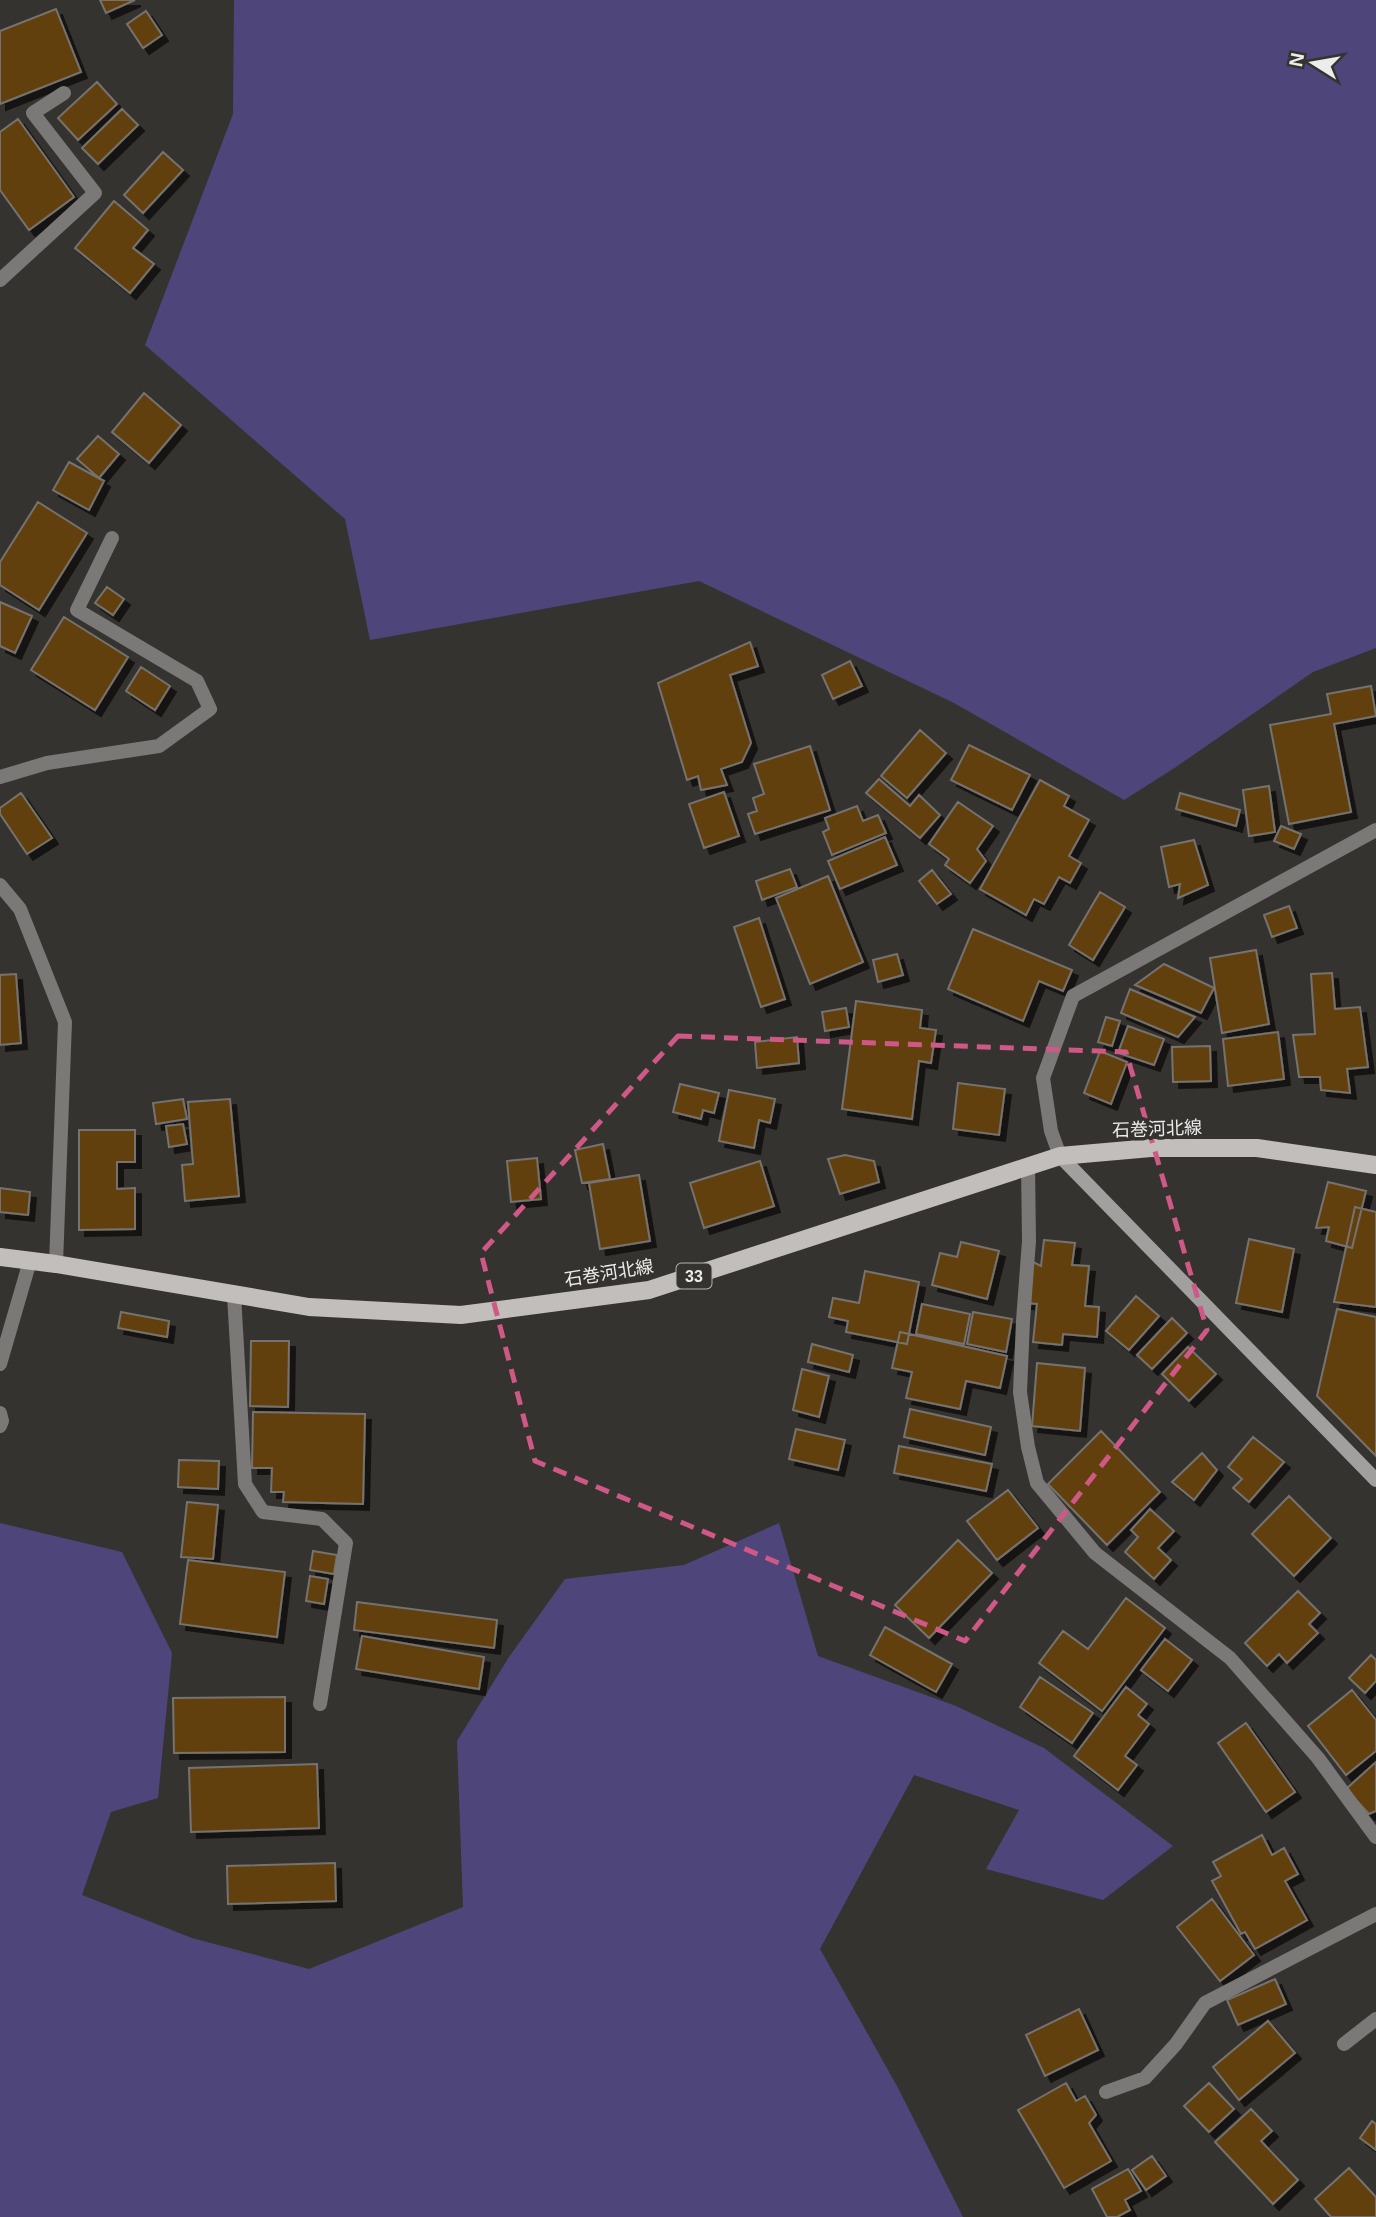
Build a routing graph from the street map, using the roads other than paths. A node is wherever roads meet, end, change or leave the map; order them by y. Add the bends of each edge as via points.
1 (64, 93) dead end
2 (0, 280) edge
3 (112, 538) dead end
4 (0, 777) edge
5 (1376, 831) edge
6 (0, 885) edge
7 (1060, 1156) junction
8 (1376, 1165) edge
9 (1028, 1166) junction
10 (0, 1257) edge
11 (30, 1261) junction
12 (56, 1264) junction
13 (234, 1295) junction
14 (0, 1364) edge
15 (0, 1413) edge
16 (0, 1426) edge
17 (1376, 1480) edge
18 (320, 1704) dead end
19 (1376, 1837) edge
20 (1376, 1914) edge
21 (1376, 2019) edge
22 (1344, 2044) dead end
23 (1106, 2092) dead end

1 - 2 street via 33,113 95,193
3 - 4 street via 77,610 197,681 210,709 159,746 47,763
5 - 7 street via 1073,996 1043,1078
6 - 12 street via 20,909 65,1022
7 - 8 main road, 石巻河北線 / 33 via 1151,1148 1257,1149
7 - 9 main road, 石巻河北線 / 33
7 - 17 street
9 - 13 main road, 石巻河北線 / 33 via 649,1290 461,1315 309,1307
9 - 19 street via 1029,1241 1020,1392 1037,1483 1095,1553 1230,1658 1318,1758
10 - 11 main road, 石巻河北線 / 33
11 - 12 main road, 石巻河北線 / 33
11 - 14 street
12 - 13 main road, 石巻河北線 / 33
13 - 18 street via 245,1484 262,1512 322,1519 346,1543
15 - 16 street
20 - 23 street via 1205,2003 1145,2078
21 - 22 street

